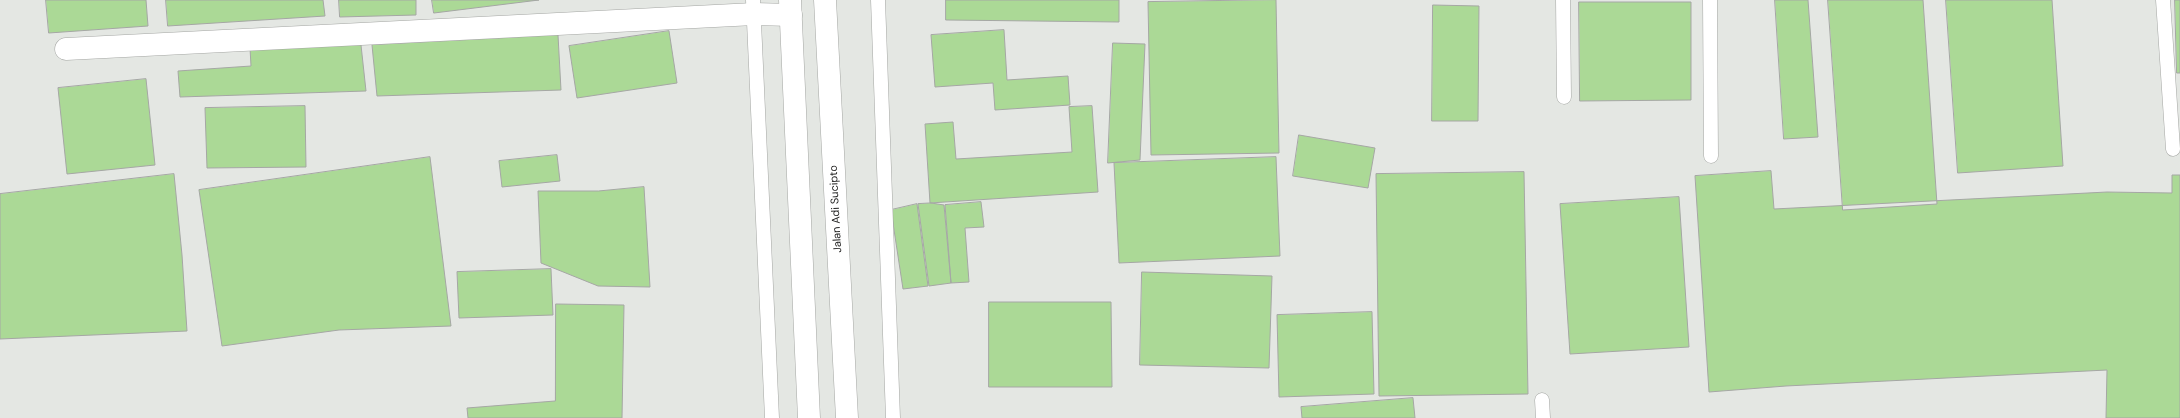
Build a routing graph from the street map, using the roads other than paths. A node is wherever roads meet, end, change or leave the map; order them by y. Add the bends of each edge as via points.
1 (825, 0) edge
2 (878, 0) edge
3 (1563, 0) edge
4 (1710, 0) edge
5 (2163, 0) edge
6 (754, 7) edge
7 (791, 8) edge
8 (66, 49) dead end
9 (1564, 97) dead end
10 (2173, 149) dead end
11 (1711, 156) dead end
12 (1542, 400) dead end
13 (772, 418) edge
14 (809, 418) edge
15 (847, 418) edge
16 (893, 418) edge
17 (1543, 418) edge

1 - 15 main road, Jalan Adi Sucipto
2 - 16 lane
3 - 9 lane
4 - 11 lane
5 - 10 lane
6 - 7 main road
6 - 8 main road
6 - 13 lane
7 - 14 main road
12 - 17 lane

